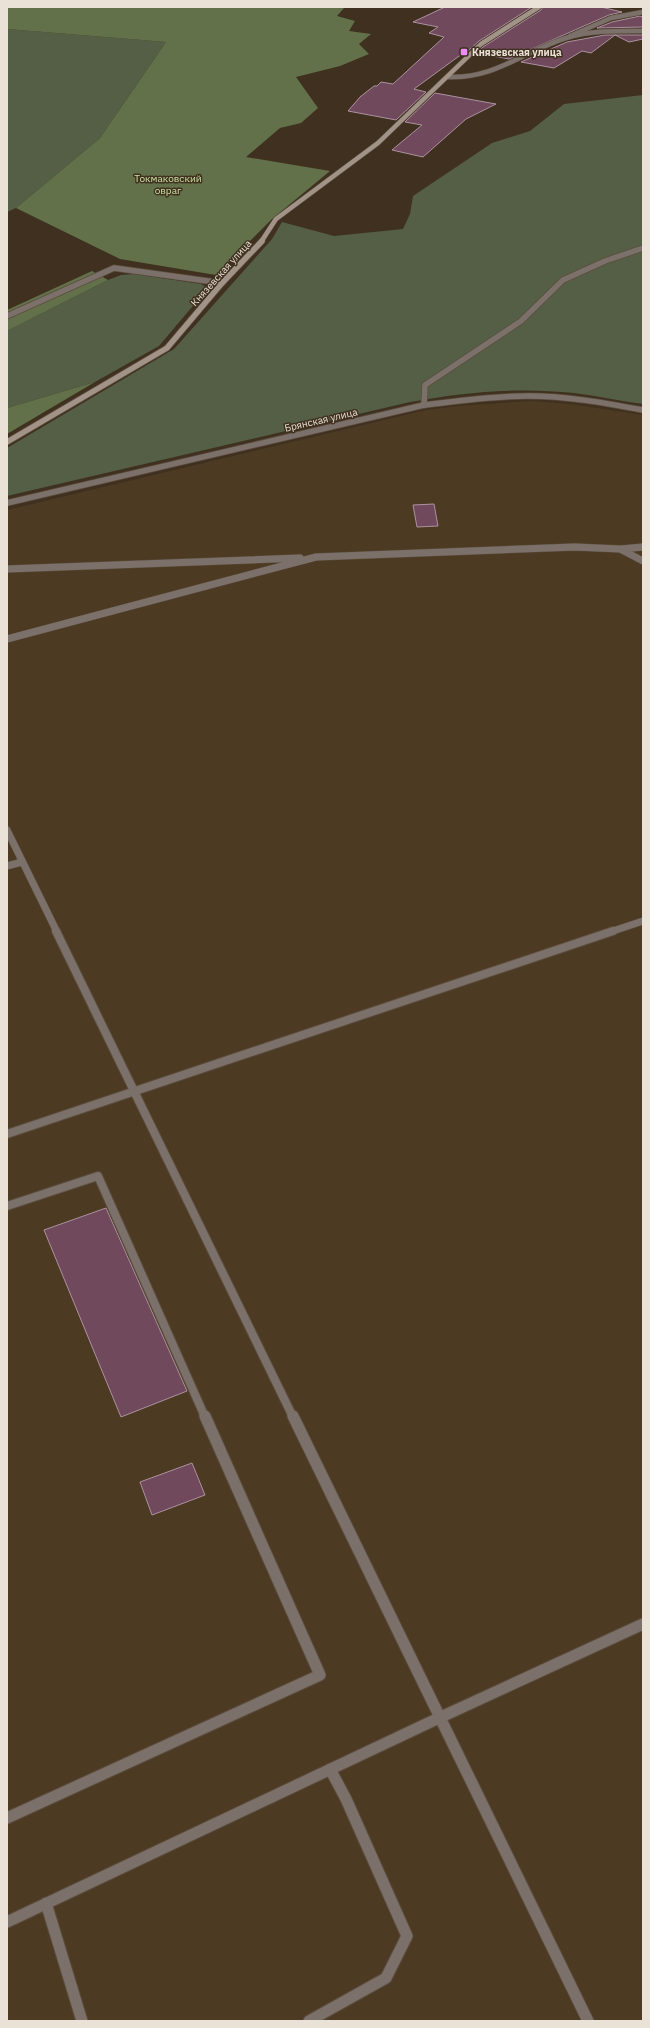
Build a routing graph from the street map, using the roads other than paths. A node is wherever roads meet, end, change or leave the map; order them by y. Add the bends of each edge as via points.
1 (539, 7) edge
2 (643, 12) edge
3 (643, 30) edge
4 (567, 38) junction
5 (448, 77) junction
6 (643, 248) edge
7 (222, 283) junction
8 (7, 316) edge
9 (424, 405) junction
10 (643, 410) edge
11 (7, 442) edge
12 (7, 503) edge
13 (643, 547) edge
14 (620, 549) junction
15 (316, 557) junction
16 (643, 561) edge
17 (7, 569) edge
18 (7, 639) edge
19 (7, 830) edge
20 (22, 862) junction
21 (7, 866) edge
22 (643, 921) edge
23 (134, 1091) junction
24 (7, 1134) edge
25 (7, 1206) edge
26 (643, 1624) edge
27 (441, 1717) junction
28 (330, 1769) junction
29 (7, 1818) edge
30 (46, 1903) junction
31 (7, 1922) edge
32 (82, 2021) edge
33 (308, 2021) edge
34 (588, 2021) edge

1 - 5 street, Князевская улица via 482,44
2 - 4 street via 611,18
3 - 4 street
4 - 5 street via 487,73
5 - 7 street, Князевская улица via 378,143 276,220 265,238
6 - 9 street via 605,261 563,280 521,321 425,385
7 - 8 street via 114,268
7 - 11 street, Князевская улица via 167,348
9 - 10 street, Брянская улица via 492,397 528,396 572,398
9 - 12 street, Брянская улица
13 - 14 street
14 - 15 street via 575,547
14 - 16 street
15 - 17 street
15 - 18 street
19 - 20 street
20 - 21 street
20 - 23 street
22 - 23 street
23 - 24 street
23 - 27 street
25 - 29 street via 98,1176 320,1675
26 - 27 street
27 - 28 street
27 - 34 street
28 - 30 street
28 - 33 street via 407,1936 386,1978
30 - 31 street
30 - 32 street

